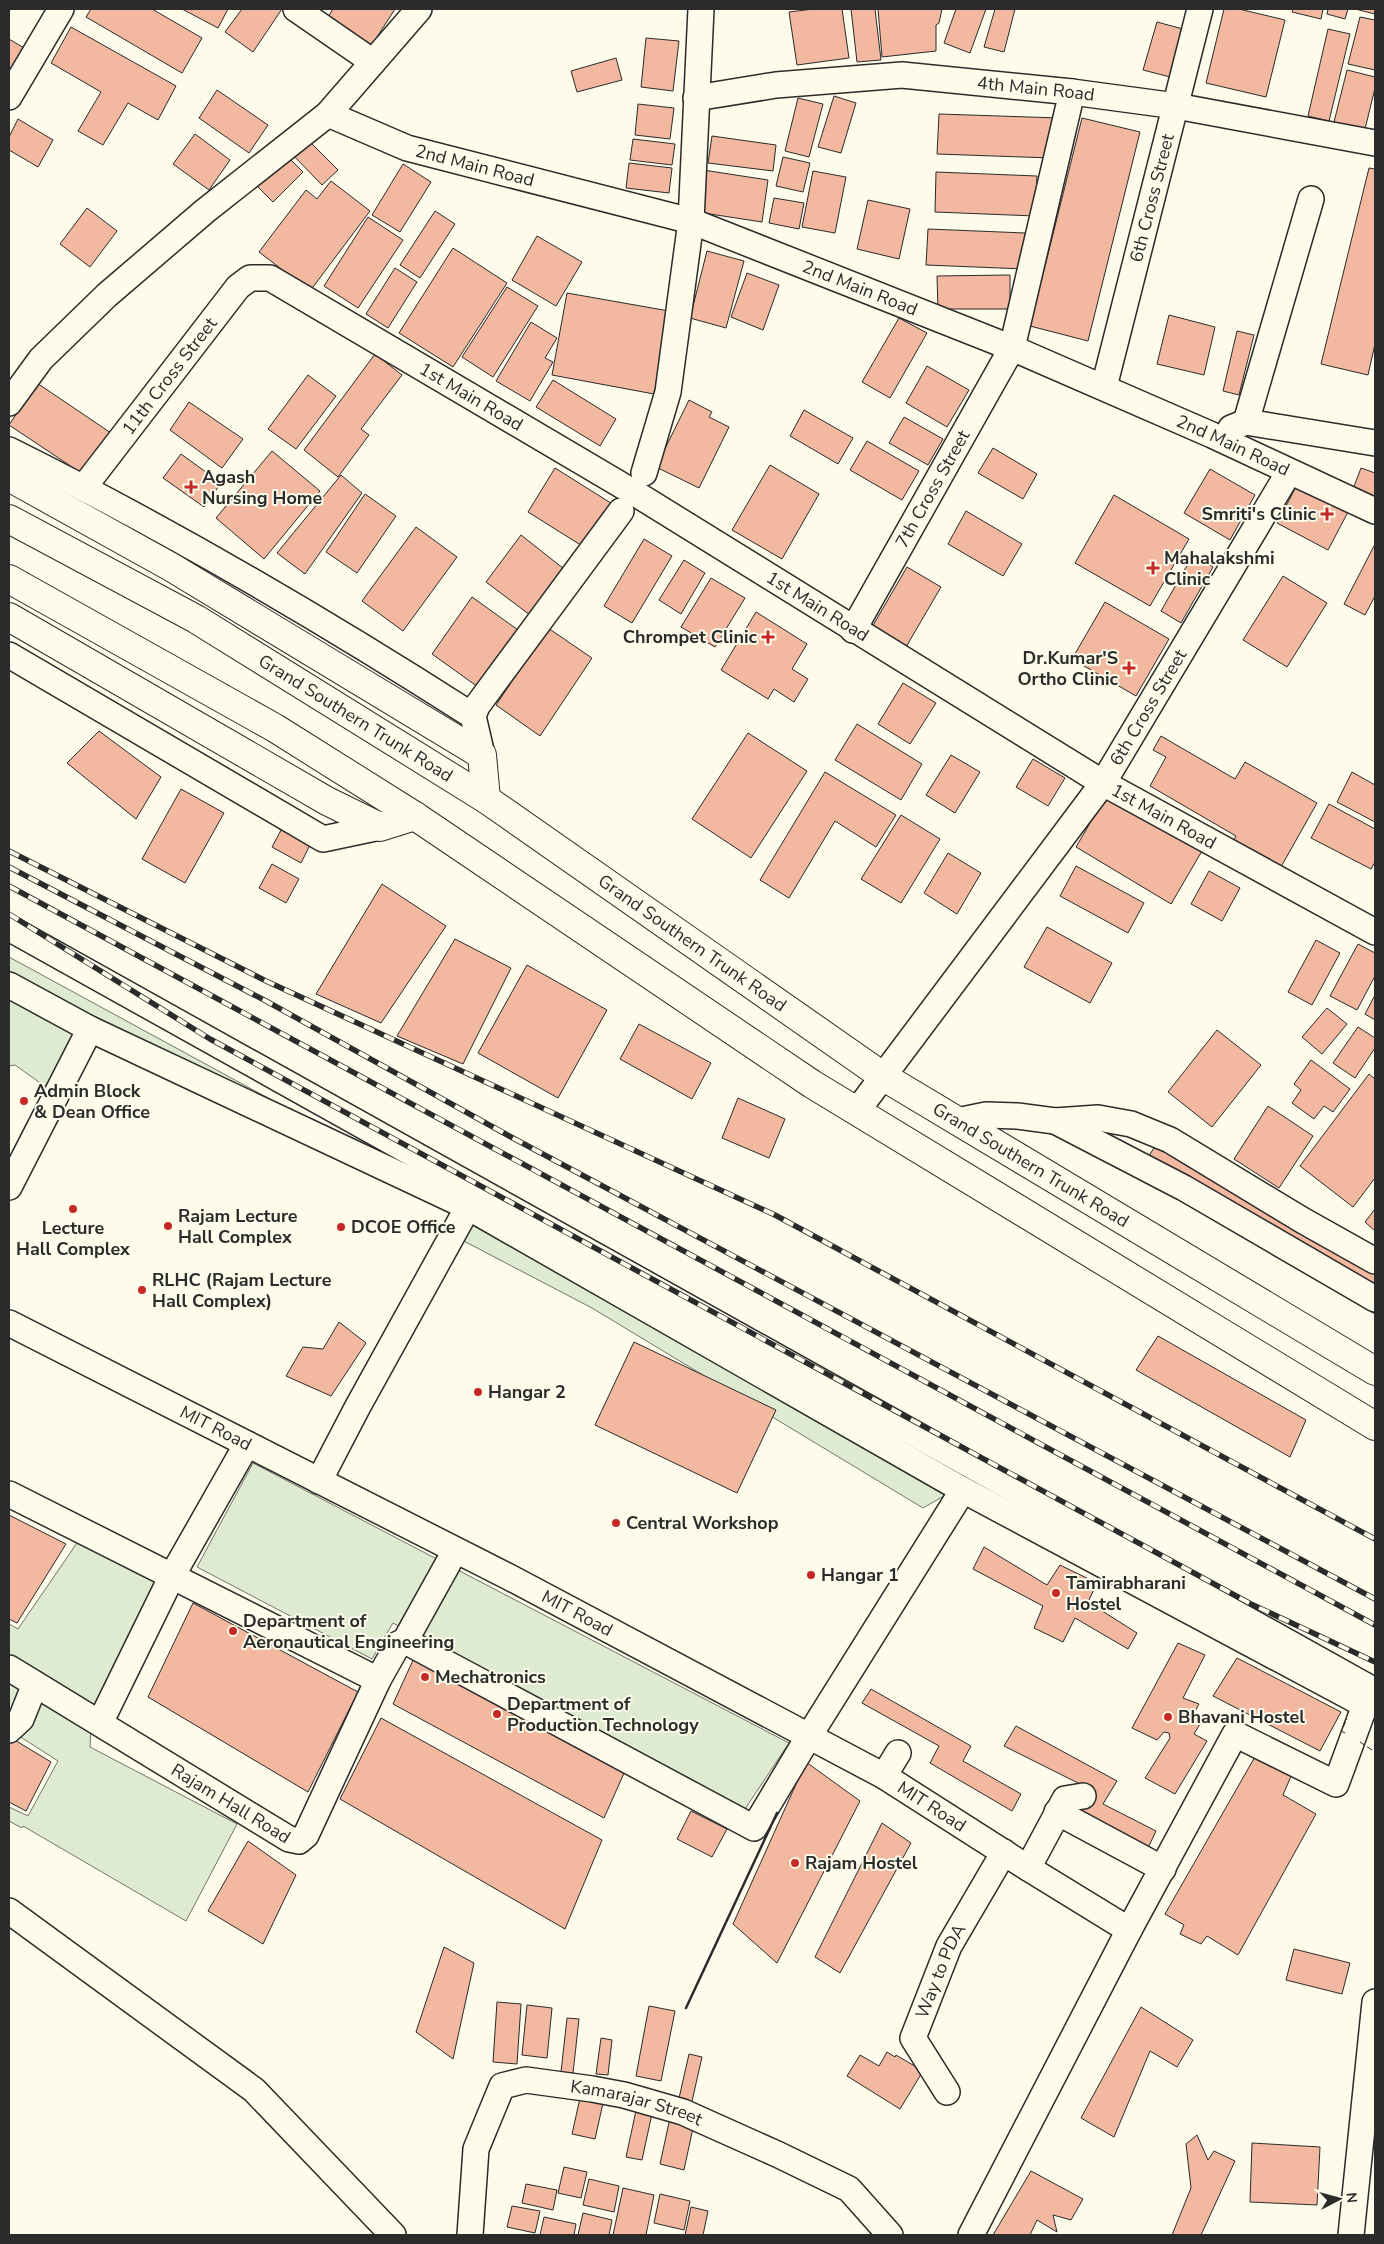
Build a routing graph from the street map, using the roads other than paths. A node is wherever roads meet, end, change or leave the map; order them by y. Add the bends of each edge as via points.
1 (61, 9) edge
2 (296, 9) edge
3 (419, 9) edge
4 (701, 9) edge
5 (1200, 9) edge
6 (373, 62) junction
7 (1072, 92) junction
8 (9, 97) edge
9 (696, 98) junction
10 (1176, 106) junction
11 (328, 114) junction
12 (1375, 143) edge
13 (1311, 199) dead end
14 (691, 221) junction
15 (262, 276) joint
16 (1012, 348) junction
17 (1104, 387) junction
18 (9, 403) edge
19 (1246, 422) junction
20 (1212, 436) junction
21 (1375, 443) edge
22 (9, 450) edge
23 (1289, 472) junction
24 (644, 473) dead end
25 (9, 477) edge
26 (84, 487) junction
27 (621, 511) dead end
28 (1375, 511) edge
29 (9, 519) edge
30 (9, 579) edge
31 (9, 617) edge
32 (853, 630) junction
33 (9, 654) edge
34 (473, 716) junction
35 (482, 755) junction
36 (1103, 783) junction
37 (486, 799) junction
38 (415, 816) junction
39 (380, 827) junction
40 (1373, 927) edge
41 (9, 928) edge
42 (9, 984) edge
43 (90, 1029) junction
44 (884, 1077) junction
45 (857, 1111) junction
46 (957, 1121) junction
47 (1055, 1121) junction
48 (9, 1187) edge
49 (468, 1207) junction
50 (1375, 1261) edge
51 (1375, 1299) edge
52 (9, 1323) edge
53 (1375, 1371) edge
54 (1375, 1426) edge
55 (247, 1444) junction
56 (319, 1481) junction
57 (963, 1490) junction
58 (9, 1494) edge
59 (456, 1551) junction
60 (172, 1576) junction
61 (405, 1642) junction
62 (9, 1668) edge
63 (378, 1680) junction
64 (35, 1684) junction
65 (1371, 1695) edge
66 (100, 1723) junction
67 (9, 1730) edge
68 (809, 1736) junction
69 (898, 1753) dead end
70 (884, 1776) junction
71 (1083, 1796) dead end
72 (1057, 1812) junction
73 (1004, 1852) junction
74 (1028, 1868) junction
75 (1163, 1869) junction
76 (9, 1911) edge
77 (1129, 1930) junction
78 (1375, 2002) edge
79 (947, 2092) dead end
80 (393, 2235) edge
81 (473, 2235) edge
82 (890, 2235) edge
83 (971, 2235) edge
84 (1350, 2235) edge

1 - 8 street
2 - 6 street
3 - 6 street
4 - 9 street
5 - 10 street, 6th Cross Street
6 - 11 street
7 - 9 street, 4th Main Road via 902,75 776,85
7 - 10 street, 4th Main Road
7 - 16 street, 7th Cross Street
9 - 14 street
10 - 12 street, 4th Main Road
10 - 17 street, 6th Cross Street
11 - 14 street, 2nd Main Road via 408,148
11 - 18 street via 204,211 107,295 41,359
13 - 19 street
14 - 16 street, 2nd Main Road
14 - 24 street via 668,392
15 - 26 street, 11th Cross Street via 250,278 238,287
15 - 32 street, 1st Main Road via 638,495
16 - 17 street, 2nd Main Road
16 - 32 street, 7th Cross Street
17 - 20 street, 2nd Main Road
19 - 20 street
19 - 21 street
20 - 23 street, 2nd Main Road
22 - 26 street
23 - 28 street, 2nd Main Road
23 - 36 street, 6th Cross Street
25 - 35 main road via 171,567
26 - 34 street via 318,620
27 - 34 street via 477,706
29 - 37 main road, Grand Southern Trunk Road via 196,619
30 - 38 main road via 275,728
31 - 39 main road via 327,801
32 - 36 street, 1st Main Road
33 - 39 street via 323,839
34 - 35 street
35 - 37 main road
36 - 40 street, 1st Main Road
36 - 44 street, 6th Cross Street
37 - 44 main road, Grand Southern Trunk Road
38 - 39 main road
38 - 45 main road
41 - 65 street
42 - 43 street
43 - 48 street
43 - 49 street
44 - 45 street, 6th Cross Street
44 - 46 main road, Grand Southern Trunk Road
45 - 54 main road
46 - 47 street via 986,1115
46 - 53 main road, Grand Southern Trunk Road
47 - 50 street via 1098,1118 1131,1124 1170,1140
47 - 51 street via 1184,1188
49 - 56 street
49 - 57 street
52 - 55 street, MIT Road
55 - 56 street, MIT Road
55 - 60 street
56 - 59 street, MIT Road
57 - 65 street
57 - 68 street
58 - 60 street
59 - 61 street, Rajam Hall Road
59 - 68 street, MIT Road
60 - 63 street
60 - 66 street
61 - 63 street, Rajam Hall Road via 398,1644
61 - 68 street via 754,1828
62 - 64 street, Rajam Hall Road
63 - 66 street, Rajam Hall Road via 306,1835 299,1841 289,1839
64 - 66 street, Rajam Hall Road
64 - 67 street via 21,1719
65 - 75 street via 1336,1784 1235,1734
68 - 70 street, MIT Road
69 - 70 street
70 - 73 street, MIT Road
71 - 72 street via 1065,1799
72 - 74 street
72 - 75 street
73 - 74 street, MIT Road
73 - 79 street, Way to PDA via 949,1946 913,2038
74 - 77 street, MIT Road
75 - 77 street
76 - 80 street via 254,2090
77 - 83 street
78 - 84 street
81 - 82 street, Kamarajar Street via 476,2149 502,2086 526,2080 624,2095 683,2112 849,2189

